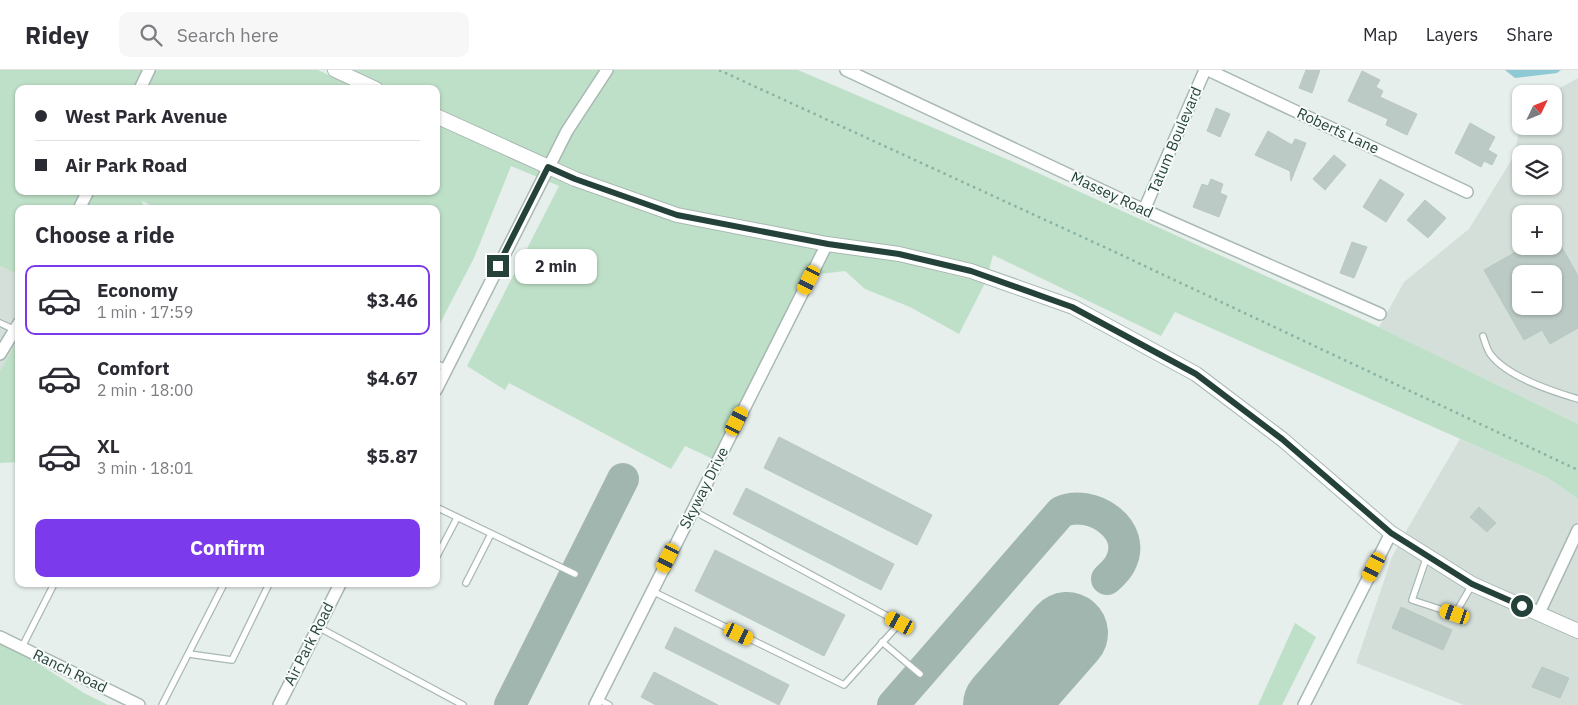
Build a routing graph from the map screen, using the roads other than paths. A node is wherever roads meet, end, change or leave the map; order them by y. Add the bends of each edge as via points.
1 (149, 70) edge
2 (335, 70) edge
3 (607, 70) edge
4 (846, 70) edge
5 (1207, 70) edge
6 (142, 85) edge
7 (367, 85) edge
8 (440, 118) edge
9 (548, 167) junction
10 (1467, 192) dead end
11 (1144, 210) junction
12 (828, 244) junction
13 (1380, 314) dead end
14 (0, 323) edge
15 (15, 326) edge
16 (15, 329) edge
17 (1483, 336) dead end
18 (0, 354) edge
19 (440, 366) edge
20 (447, 369) junction
21 (440, 382) edge
22 (1578, 399) edge
23 (440, 509) edge
24 (692, 510) junction
25 (457, 518) junction
26 (1578, 530) edge
27 (1391, 533) junction
28 (491, 534) junction
29 (440, 550) edge
30 (1427, 556) junction
31 (576, 574) dead end
32 (466, 583) dead end
33 (1472, 584) junction
34 (52, 587) edge
35 (222, 587) edge
36 (268, 587) edge
37 (338, 587) edge
38 (652, 590) junction
39 (1538, 613) junction
40 (318, 627) junction
41 (1578, 631) edge
42 (0, 637) edge
43 (882, 642) junction
44 (22, 648) junction
45 (189, 654) junction
46 (920, 674) dead end
47 (596, 702) edge
48 (139, 705) edge
49 (162, 705) edge
50 (279, 705) edge
51 (463, 705) edge
52 (609, 705) edge
53 (1304, 705) edge

1 - 6 street
2 - 7 street
3 - 9 street
4 - 11 street, Massey Road
5 - 10 street, Roberts Lane
5 - 11 street, Tatum Boulevard
8 - 9 street
9 - 12 street via 677,215
9 - 20 street
11 - 13 street, Massey Road
12 - 24 street, Skyway Drive
12 - 27 street via 899,254 971,271 1072,307 1196,374 1282,439
14 - 15 lane
16 - 18 street
17 - 22 lane via 1490,354 1522,378
19 - 20 lane
20 - 21 street
23 - 25 lane
24 - 38 street, Skyway Drive
24 - 43 lane via 900,623
25 - 28 lane
25 - 29 lane
26 - 39 street
27 - 30 street
27 - 53 street
28 - 31 lane
28 - 32 lane
30 - 33 street
30 - 33 lane via 1412,600 1455,614
33 - 39 street
34 - 44 lane
35 - 45 lane
36 - 45 lane via 232,660
37 - 40 street, Air Park Road
38 - 43 lane via 844,685
38 - 47 street, Skyway Drive
39 - 41 street
40 - 50 street, Air Park Road
40 - 51 lane
42 - 44 street, Ranch Road
43 - 46 lane
44 - 48 street, Ranch Road
45 - 49 lane
47 - 52 lane

